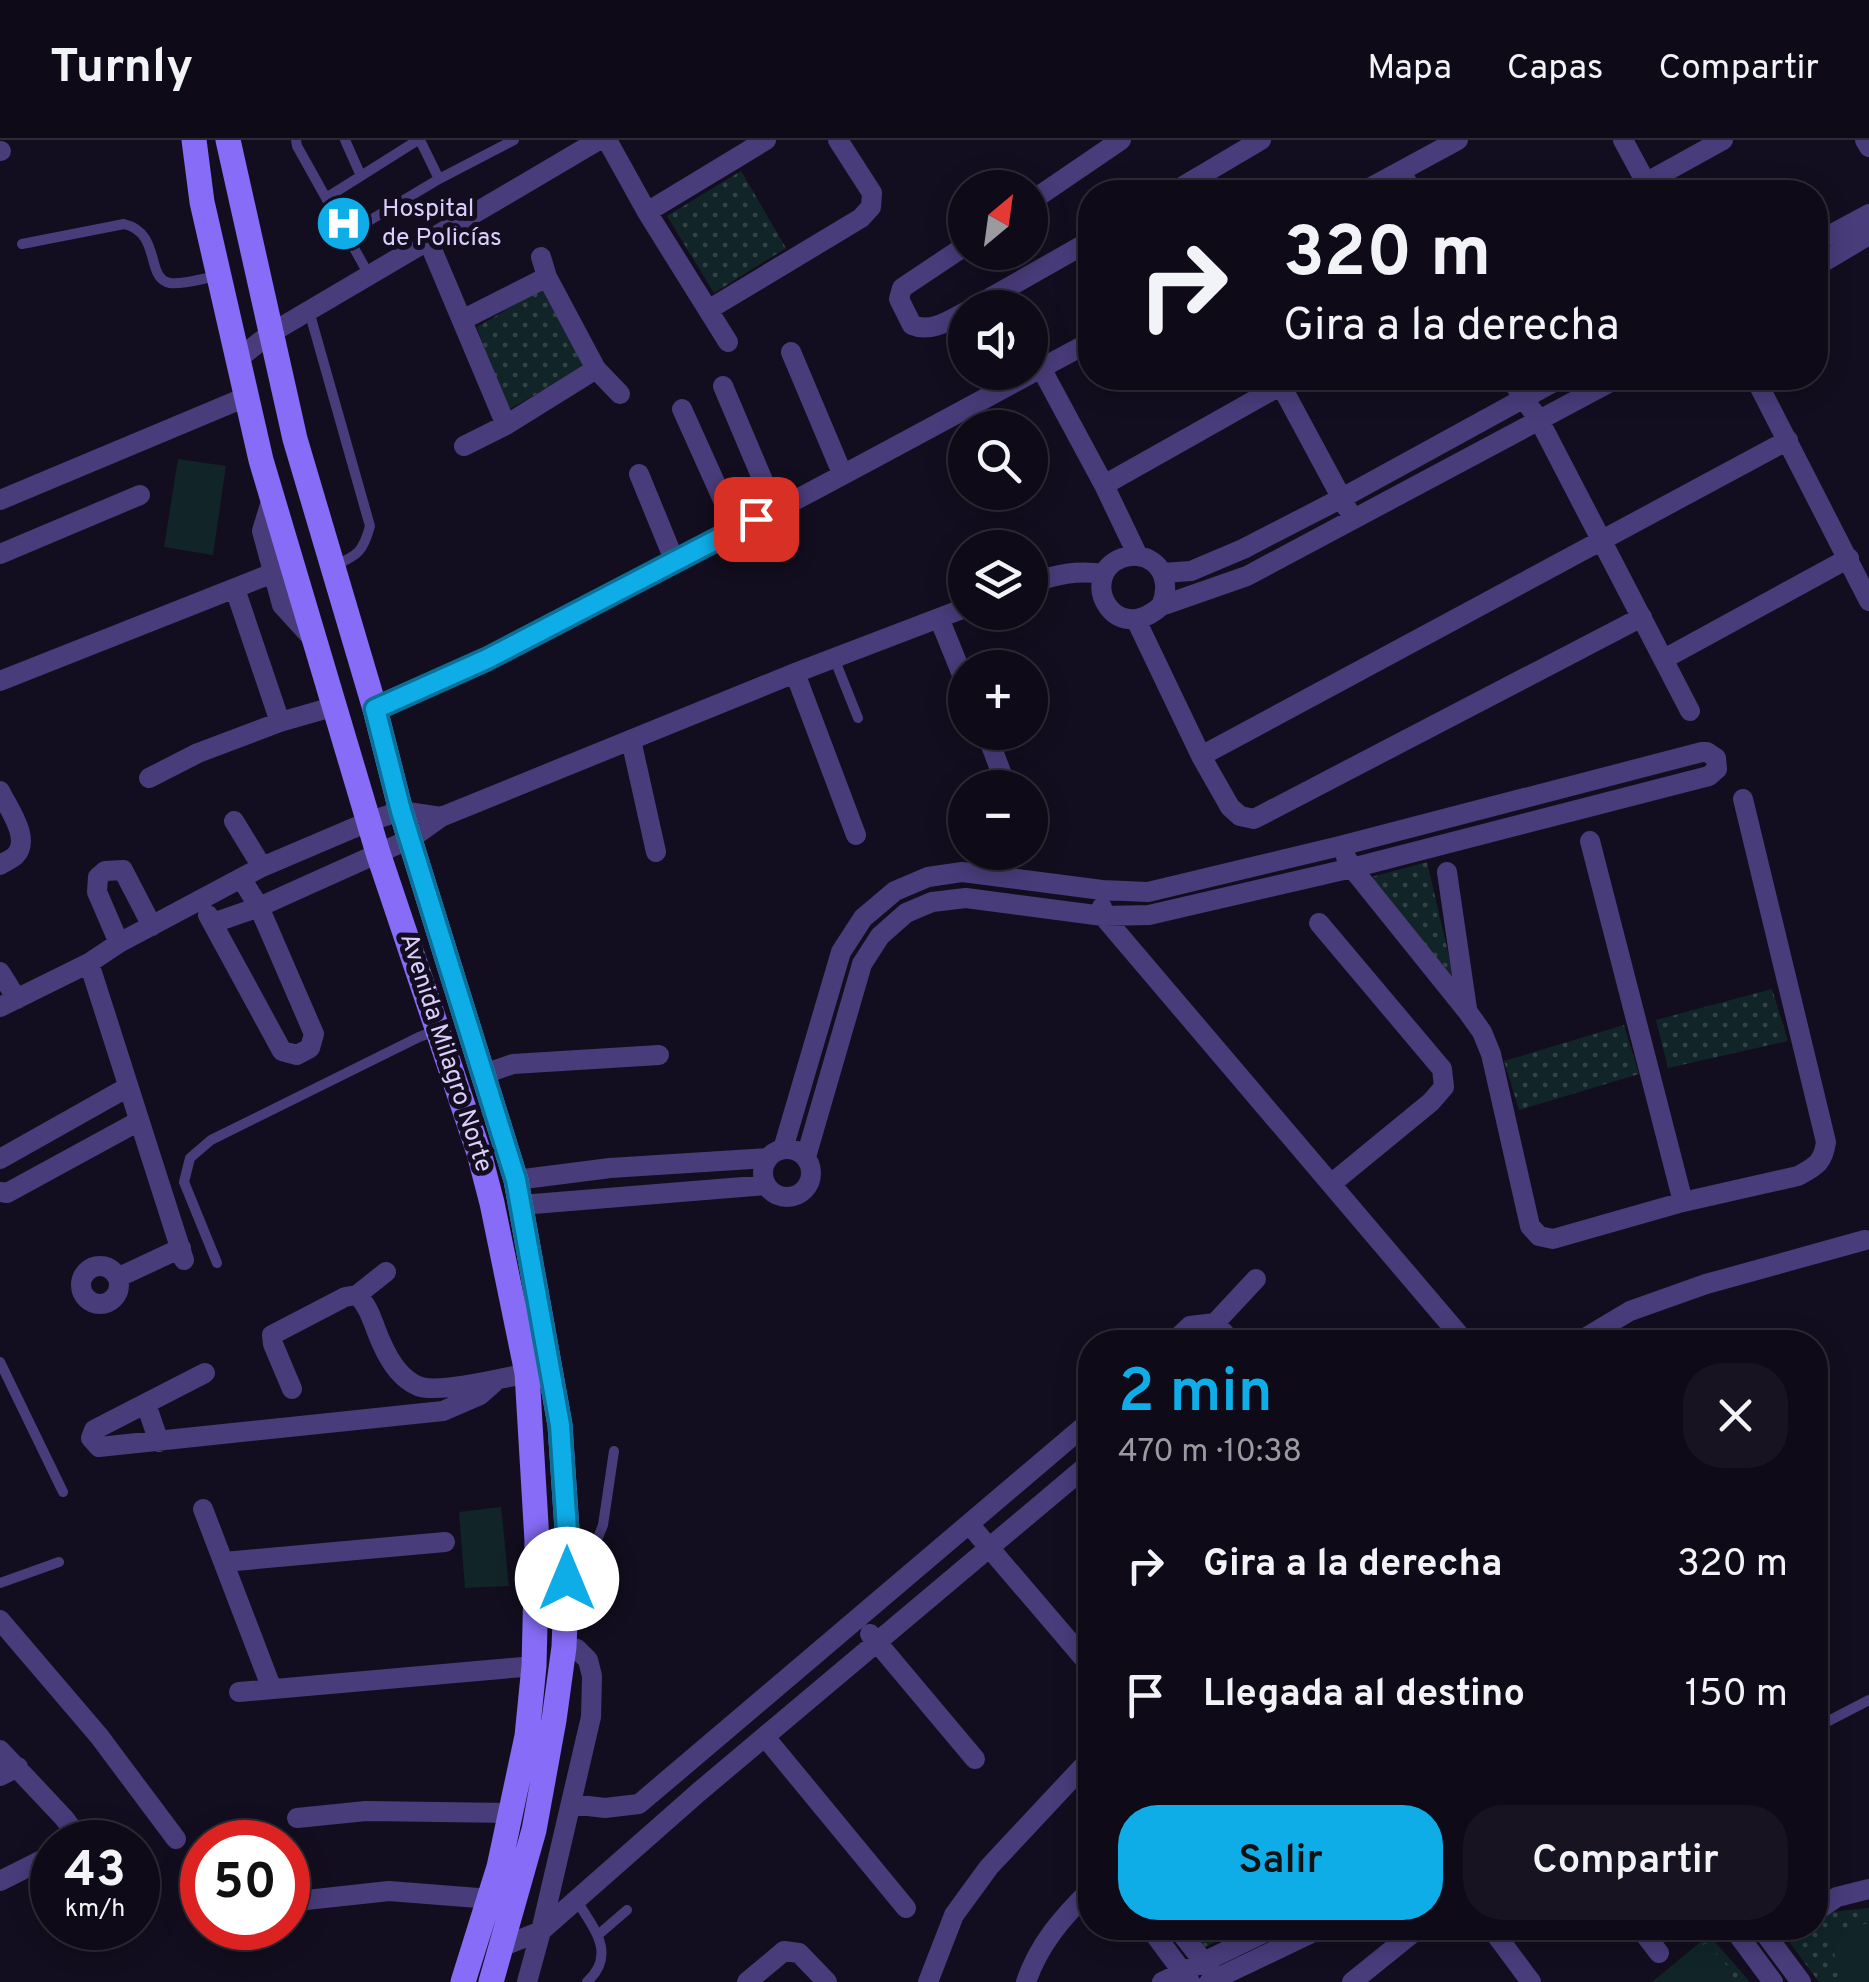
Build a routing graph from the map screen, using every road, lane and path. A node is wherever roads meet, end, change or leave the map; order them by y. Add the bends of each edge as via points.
1 (194, 140) edge
2 (228, 140) edge
3 (296, 140) edge
4 (344, 140) edge
5 (419, 140) edge
6 (514, 140) edge
7 (599, 140) edge
8 (607, 140) edge
9 (766, 140) edge
10 (838, 140) edge
11 (1121, 140) edge
12 (1261, 140) edge
13 (1458, 140) edge
14 (1623, 140) edge
15 (1723, 140) edge
16 (1865, 140) edge
17 (1869, 147) edge
18 (1401, 171) junction
19 (362, 176) junction
20 (440, 179) junction
21 (1194, 180) edge
22 (1384, 180) edge
23 (1406, 180) edge
24 (1638, 180) edge
25 (1658, 180) edge
26 (1048, 190) edge
27 (326, 198) junction
28 (647, 212) junction
29 (1869, 214) edge
30 (346, 234) junction
31 (1869, 235) edge
32 (1828, 236) edge
33 (428, 240) junction
34 (22, 244) dead end
35 (1078, 248) edge
36 (948, 257) edge
37 (1828, 259) edge
38 (370, 275) junction
39 (218, 276) junction
40 (1004, 290) edge
41 (708, 310) junction
42 (309, 311) junction
43 (462, 320) junction
44 (948, 321) edge
45 (271, 333) junction
46 (728, 342) dead end
47 (1078, 348) edge
48 (791, 352) dead end
49 (238, 359) junction
50 (1048, 364) edge
51 (596, 369) junction
52 (1048, 381) edge
53 (723, 386) dead end
54 (999, 390) edge
55 (1267, 390) edge
56 (1289, 390) edge
57 (1518, 390) edge
58 (1538, 390) edge
59 (1594, 390) edge
60 (1761, 390) edge
61 (620, 394) dead end
62 (246, 397) junction
63 (1522, 398) junction
64 (682, 409) dead end
65 (1538, 418) junction
66 (506, 424) junction
67 (1788, 440) junction
68 (464, 446) dead end
69 (842, 473) junction
70 (638, 474) dead end
71 (1104, 484) junction
72 (140, 495) dead end
73 (272, 498) junction
74 (1342, 498) junction
75 (0, 500) edge
76 (775, 509) junction
77 (1352, 519) junction
78 (736, 530) junction
79 (1602, 542) junction
80 (0, 554) edge
81 (1138, 556) junction
82 (1849, 558) junction
83 (674, 562) junction
84 (334, 567) junction
85 (274, 573) junction
86 (1162, 573) junction
87 (1104, 574) junction
88 (1048, 578) edge
89 (235, 589) junction
90 (1869, 601) edge
91 (1160, 606) junction
92 (948, 615) edge
93 (1642, 617) junction
94 (939, 618) junction
95 (1136, 620) junction
96 (317, 643) junction
97 (952, 650) edge
98 (834, 658) junction
99 (1664, 660) junction
100 (795, 673) junction
101 (0, 681) edge
102 (336, 706) junction
103 (375, 709) junction
104 (1690, 711) dead end
105 (858, 718) dead end
106 (280, 722) junction
107 (632, 740) junction
108 (1201, 756) junction
109 (148, 778) dead end
110 (0, 791) edge
111 (1743, 799) dead end
112 (401, 811) junction
113 (441, 817) junction
114 (234, 820) dead end
115 (370, 820) junction
116 (856, 835) dead end
117 (410, 839) junction
118 (1590, 840) dead end
119 (1340, 846) junction
120 (656, 852) dead end
121 (378, 853) junction
122 (0, 864) edge
123 (262, 867) junction
124 (1352, 868) junction
125 (1447, 872) dead end
126 (242, 878) junction
127 (1102, 890) junction
128 (198, 902) junction
129 (259, 907) junction
130 (1103, 916) junction
131 (214, 923) junction
132 (1320, 923) dead end
133 (152, 926) junction
134 (119, 944) junction
135 (90, 963) junction
136 (0, 972) edge
137 (8, 1003) edge
138 (1467, 1011) junction
139 (439, 1030) junction
140 (659, 1054) dead end
141 (484, 1074) junction
142 (128, 1087) junction
143 (139, 1121) junction
144 (775, 1154) junction
145 (806, 1157) junction
146 (0, 1159) edge
147 (1331, 1184) junction
148 (766, 1185) junction
149 (0, 1192) edge
150 (518, 1192) junction
151 (1684, 1202) junction
152 (1865, 1240) dead end
153 (217, 1264) dead end
154 (386, 1272) dead end
155 (118, 1277) dead end
156 (1256, 1279) dead end
157 (358, 1295) junction
158 (1214, 1330) edge
159 (1455, 1330) edge
160 (1598, 1330) edge
161 (0, 1362) edge
162 (528, 1372) junction
163 (205, 1373) dead end
164 (497, 1380) junction
165 (292, 1388) dead end
166 (146, 1404) junction
167 (1078, 1435) edge
168 (159, 1442) junction
169 (614, 1451) dead end
170 (1078, 1474) edge
171 (63, 1492) dead end
172 (204, 1508) dead end
173 (969, 1524) junction
174 (445, 1542) dead end
175 (568, 1545) junction
176 (989, 1548) junction
177 (58, 1562) dead end
178 (224, 1562) junction
179 (0, 1583) edge
180 (858, 1618) junction
181 (0, 1620) edge
182 (876, 1643) junction
183 (564, 1647) junction
184 (1078, 1652) edge
185 (534, 1666) junction
186 (272, 1689) junction
187 (240, 1692) dead end
188 (1869, 1700) edge
189 (1828, 1721) edge
190 (765, 1737) junction
191 (0, 1750) edge
192 (974, 1759) dead end
193 (682, 1767) junction
194 (9, 1772) edge
195 (1078, 1772) edge
196 (700, 1791) junction
197 (571, 1804) junction
198 (512, 1814) junction
199 (297, 1818) dead end
200 (63, 1820) edge
201 (176, 1839) dead end
202 (30, 1866) edge
203 (0, 1881) edge
204 (1869, 1889) edge
205 (490, 1899) junction
206 (310, 1900) edge
207 (577, 1901) junction
208 (1078, 1902) edge
209 (1828, 1903) edge
210 (906, 1908) dead end
211 (627, 1910) dead end
212 (542, 1931) junction
213 (598, 1935) junction
214 (1159, 1940) edge
215 (1185, 1940) edge
216 (1258, 1940) edge
217 (1294, 1940) edge
218 (1406, 1940) edge
219 (1500, 1940) edge
220 (1649, 1940) edge
221 (1741, 1940) edge
222 (1770, 1940) edge
223 (500, 1947) junction
224 (1659, 1954) dead end
225 (1212, 1976) edge
226 (1187, 1977) edge
227 (1364, 1978) edge
228 (463, 1982) edge
229 (490, 1982) edge
230 (527, 1982) edge
231 (587, 1982) edge
232 (747, 1982) edge
233 (827, 1982) edge
234 (928, 1982) edge
235 (1026, 1982) edge
236 (1162, 1982) edge
237 (1531, 1982) edge
238 (1773, 1982) edge
239 (1802, 1982) edge

1 - 39 main road, Avenida Milagro Norte
2 - 45 main road, Avenida Milagro Norte
3 - 27 lane
4 - 19 lane
5 - 19 lane
5 - 20 lane
6 - 20 lane
7 - 33 street
8 - 28 street
9 - 28 street
10 - 41 street via 872,193 871,207
11 - 26 street
12 - 21 street
13 - 18 street
14 - 24 street
15 - 25 street
16 - 17 street
18 - 22 street
18 - 23 street
19 - 27 lane
20 - 30 lane
27 - 30 lane
28 - 41 street
29 - 32 street
30 - 38 lane
31 - 37 street
33 - 38 street
33 - 43 street
34 - 39 lane via 124,224 144,234 165,282
35 - 40 street
36 - 44 street via 902,288 899,299 918,329
38 - 42 street
39 - 49 main road, Avenida Milagro Norte
41 - 46 street
42 - 45 street
42 - 84 lane via 370,526 358,554
43 - 51 street via 544,267
43 - 66 street
45 - 49 street
45 - 84 main road, Avenida Milagro Norte
47 - 50 street
48 - 69 street
49 - 62 main road, Avenida Milagro Norte
51 - 61 street
51 - 66 street
52 - 71 street
53 - 76 street
54 - 69 street
55 - 71 street
56 - 74 street
57 - 63 street
58 - 63 street
59 - 65 street
60 - 67 street
62 - 73 main road, Avenida Milagro Norte
62 - 75 street
63 - 65 street
63 - 74 street
64 - 78 street
65 - 77 street
65 - 79 street
66 - 68 street
67 - 79 street
67 - 82 street
69 - 76 street
70 - 83 street
71 - 81 street
72 - 80 street
73 - 85 street via 262,531
73 - 96 main road, Avenida Milagro Norte
74 - 77 street
74 - 86 street via 1208,564
76 - 78 street
77 - 91 street via 1247,576
78 - 83 street
79 - 93 street
79 - 108 street
81 - 86 street
81 - 87 street via 1118,560
82 - 90 street
82 - 99 street
83 - 103 street
84 - 103 main road, Avenida Milagro Norte
85 - 89 street
85 - 96 street via 282,604
86 - 91 street via 1166,590
87 - 88 street
87 - 95 street via 1108,608
89 - 101 street
89 - 106 street
91 - 95 street
92 - 94 street
93 - 99 street
93 - 108 street via 1254,819 1230,808
94 - 97 street
94 - 98 street
95 - 108 street
96 - 102 main road, Avenida Milagro Norte
98 - 100 street
98 - 105 lane
99 - 104 street
100 - 107 street
100 - 116 street
102 - 106 street
102 - 115 main road, Avenida Milagro Norte
103 - 112 main road, Avenida Milagro Norte
106 - 109 street
107 - 113 street
107 - 120 street
110 - 122 street via 21,846
111 - 151 street via 1826,1142 1824,1158 1798,1176
112 - 113 street
112 - 115 street
112 - 117 main road, Avenida Milagro Norte
113 - 117 street
114 - 123 street
115 - 121 main road, Avenida Milagro Norte
115 - 123 street
117 - 121 street
117 - 141 main road, Avenida Milagro Norte
118 - 151 street
119 - 124 street
119 - 124 street via 1702,752 1718,764 1709,776
119 - 127 street via 1148,892
121 - 129 street
121 - 139 main road, Avenida Milagro Norte
123 - 126 street
124 - 130 street via 1149,916
124 - 138 street
125 - 138 street
126 - 128 street
126 - 129 street
127 - 130 street
127 - 144 street via 962,872 896,891 863,918 841,952
128 - 131 street
128 - 133 street
129 - 131 street
129 - 131 street via 314,1034 310,1048 297,1055 282,1051
130 - 145 street via 966,898 906,913 862,964
130 - 147 street
132 - 147 street via 1442,1070 1444,1087
133 - 134 street
133 - 134 street via 123,870 105,871 97,892
134 - 135 street
135 - 137 street
135 - 142 street
136 - 137 street
138 - 151 street via 1491,1054 1530,1226 1539,1236 1553,1240
139 - 153 lane via 211,1140 190,1158 184,1182
139 - 162 main road, Avenida Milagro Norte via 487,1183
140 - 141 street via 513,1064
141 - 150 main road, Avenida Milagro Norte
142 - 143 street
142 - 146 street
143 - 149 street
143 - 155 street via 183,1254
144 - 145 street via 793,1149
144 - 148 street via 764,1167
144 - 150 street via 610,1168
145 - 148 street via 811,1178 800,1194 782,1196
147 - 159 street
148 - 150 street
150 - 175 main road, Avenida Milagro Norte via 560,1425
152 - 160 street via 1706,1284
154 - 157 street
156 - 158 street
157 - 164 street via 393,1364 421,1388
157 - 165 street via 272,1335
161 - 171 lane
162 - 164 street
162 - 185 main road, Avenida Milagro Norte via 537,1541
163 - 166 street
164 - 168 street via 443,1411
166 - 168 street
166 - 168 street via 94,1430 91,1438 99,1447
167 - 173 street
169 - 175 lane via 597,1540
170 - 176 street
172 - 178 street
173 - 176 street
173 - 180 street
174 - 178 street
175 - 183 main road, Avenida Milagro Norte
176 - 182 street
176 - 184 street
177 - 179 lane
178 - 186 street
180 - 182 street
180 - 193 street
181 - 201 street
182 - 190 street
182 - 192 street
183 - 197 street via 588,1660 592,1676 591,1717
183 - 223 main road, Avenida Milagro Norte via 534,1830
185 - 186 street
185 - 198 main road, Avenida Milagro Norte
186 - 187 street
188 - 189 lane
190 - 196 street
190 - 210 street
191 - 194 street
193 - 196 street
193 - 197 street via 639,1804
194 - 200 street
195 - 234 street via 954,1916
196 - 207 street
197 - 212 street
198 - 199 street via 366,1811
198 - 205 main road, Avenida Milagro Norte
202 - 203 street
204 - 209 street
205 - 206 street via 388,1891
205 - 228 main road, Avenida Milagro Norte
207 - 212 street
207 - 213 lane
208 - 235 street via 1043,1943
211 - 213 lane
212 - 223 street
212 - 230 street
213 - 231 lane via 603,1957
214 - 226 street
215 - 225 street
216 - 225 street
217 - 225 street
218 - 227 street
219 - 237 street
220 - 224 street
221 - 238 street
222 - 239 street
223 - 229 main road, Avenida Milagro Norte
225 - 226 street
226 - 236 street
232 - 233 street via 784,1951 799,1954

